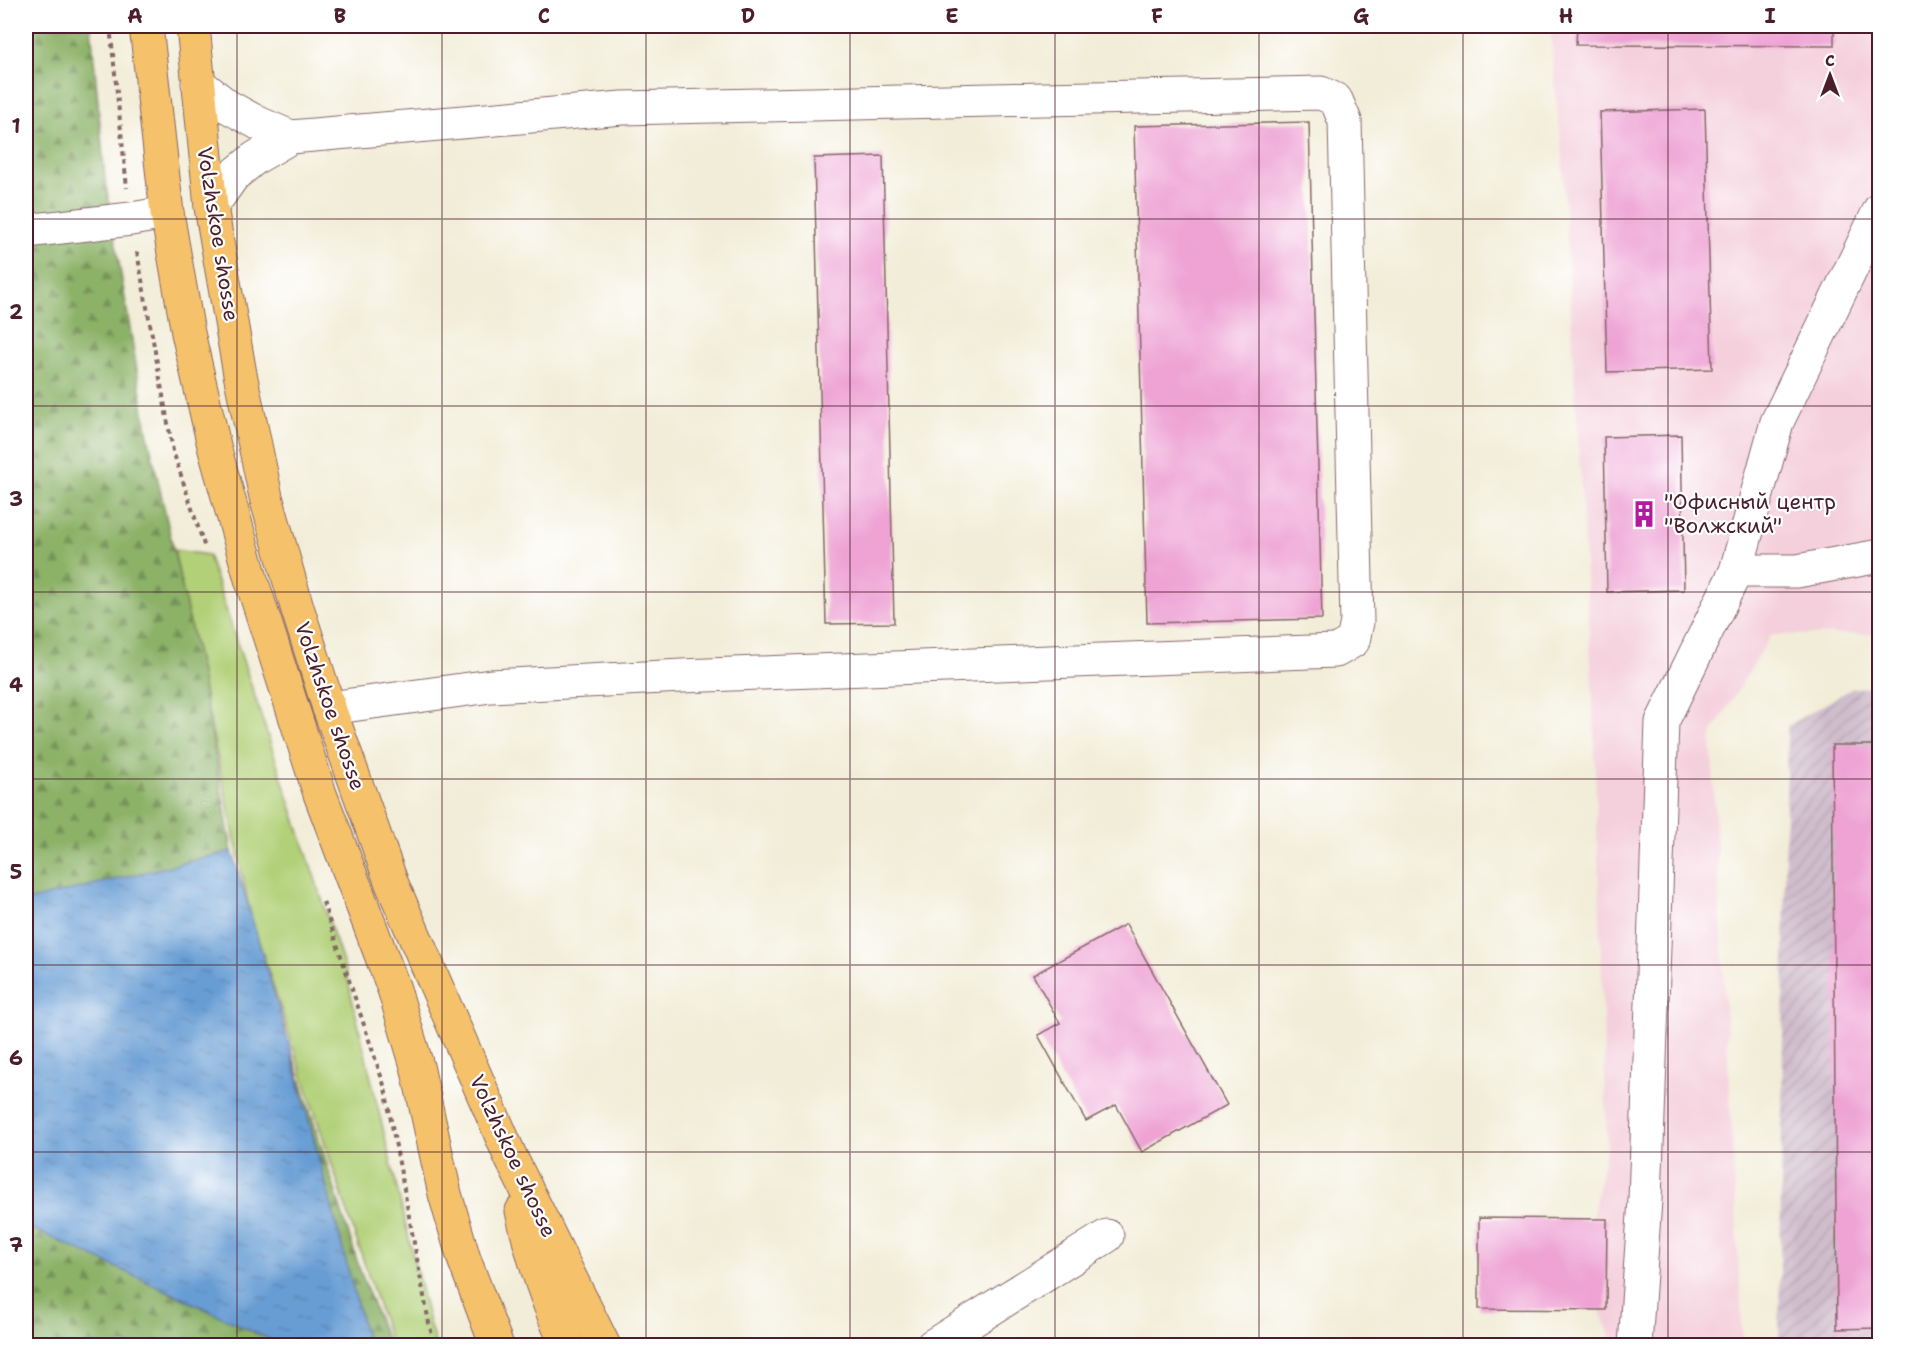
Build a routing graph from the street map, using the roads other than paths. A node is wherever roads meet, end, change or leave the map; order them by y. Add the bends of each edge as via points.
1 (146, 26) edge
2 (193, 26) edge
3 (198, 83) junction
4 (291, 137) junction
5 (211, 207) junction
6 (1880, 209) edge
7 (166, 213) junction
8 (26, 231) edge
9 (1880, 556) edge
10 (1736, 571) junction
11 (328, 708) junction
12 (511, 1158) junction
13 (1107, 1236) dead end
14 (497, 1346) edge
15 (567, 1346) edge
16 (604, 1346) edge
17 (932, 1346) edge
18 (1635, 1346) edge

1 - 7 main road, Volzhskoe shosse
2 - 3 main road, Volzhskoe shosse
3 - 4 street via 227,106
3 - 5 main road, Volzhskoe shosse
4 - 5 street via 233,176
4 - 11 street via 622,108 1321,93 1336,100 1345,121 1357,622 1353,641 1336,651 492,686
5 - 11 main road, Volzhskoe shosse via 266,496
6 - 10 street via 1777,422
7 - 8 street
7 - 14 main road, Volzhskoe shosse via 215,450 251,579 320,794 394,989 417,1066 448,1205
9 - 10 street via 1797,571
10 - 18 street via 1662,722 1645,1200
11 - 12 main road, Volzhskoe shosse via 392,884
12 - 15 main road via 528,1240
12 - 16 main road, Volzhskoe shosse
13 - 17 street

